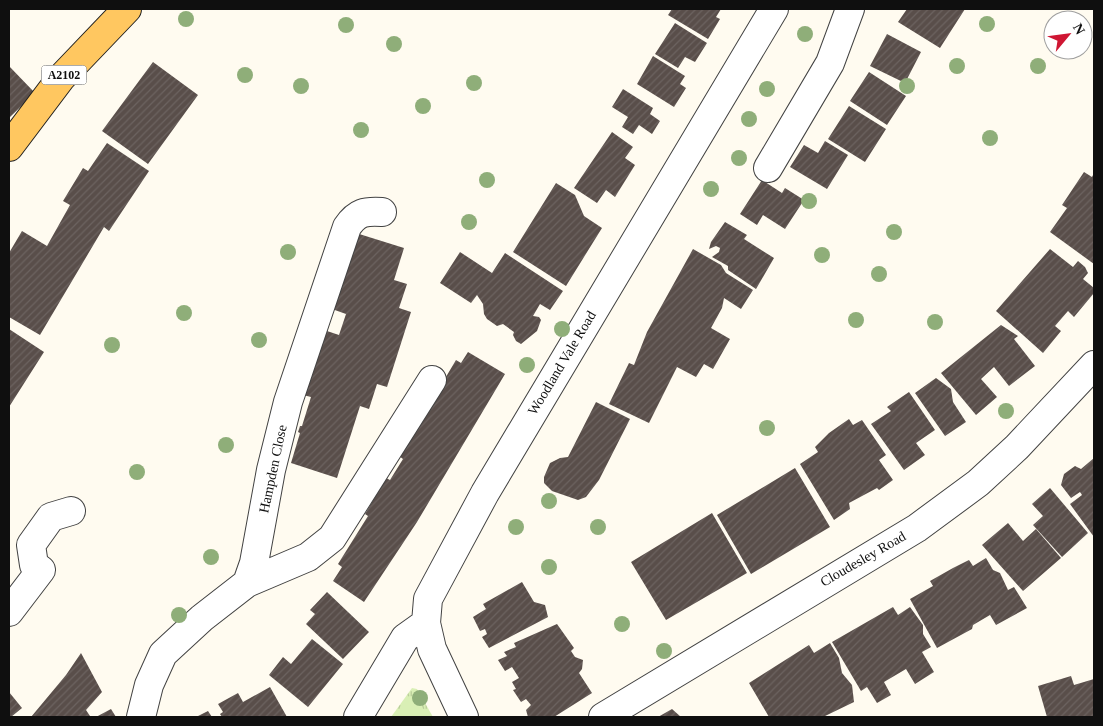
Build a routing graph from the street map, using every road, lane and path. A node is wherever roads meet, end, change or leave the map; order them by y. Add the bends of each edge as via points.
1 (127, 9) edge
2 (774, 9) edge
3 (850, 9) edge
4 (9, 147) edge
5 (768, 168) dead end
6 (382, 212) dead end
7 (1094, 364) edge
8 (432, 380) dead end
9 (71, 511) dead end
10 (247, 583) junction
11 (9, 612) edge
12 (426, 623) junction
13 (141, 717) edge
14 (358, 717) edge
15 (464, 717) edge
16 (603, 717) edge

1 - 4 main road, A2102 via 61,78
2 - 12 street, Woodland Vale Road via 485,493 428,599
3 - 5 street via 830,63
6 - 10 street, Hampden Close via 365,211 354,216 347,227 288,402
7 - 16 street, Cloudesley Road via 978,483 917,528
8 - 10 street via 332,538 308,557
9 - 11 street via 51,517 31,545 34,565 40,570
10 - 13 street via 163,654
12 - 14 street via 405,638
12 - 15 street, Woodland Vale Road via 432,649

